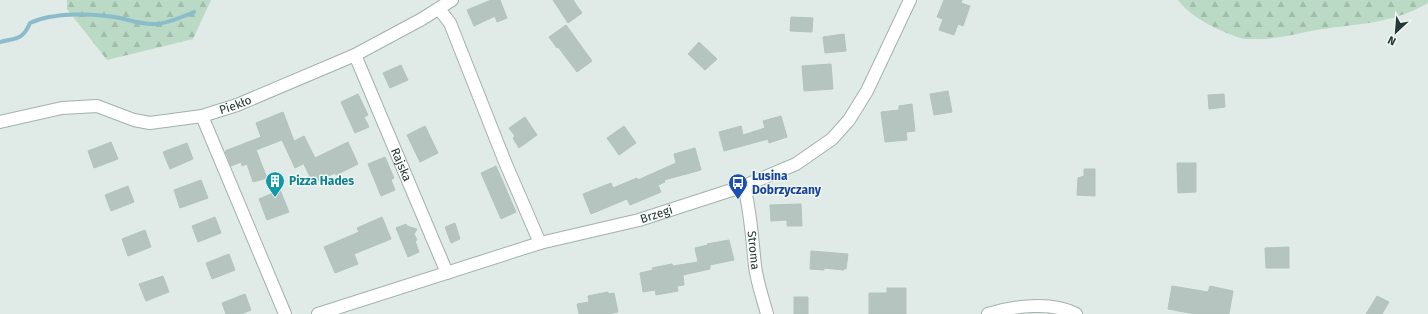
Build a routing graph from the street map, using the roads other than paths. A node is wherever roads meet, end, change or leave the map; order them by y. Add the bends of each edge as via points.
1 (452, 0) edge
2 (910, 0) edge
3 (439, 9) junction
4 (355, 55) junction
5 (202, 116) junction
6 (0, 122) edge
7 (744, 186) junction
8 (540, 243) junction
9 (447, 273) junction
10 (285, 314) edge
11 (318, 314) edge
12 (767, 314) edge
13 (988, 314) edge
14 (1076, 314) edge

1 - 3 street, Piekło
2 - 7 street, Brzegi via 867,91 832,139 796,164
3 - 4 street, Piekło
3 - 8 street via 450,23
4 - 5 street, Piekło via 237,105
4 - 9 street, Rajska
5 - 6 street, Piekło via 150,123 134,120 97,106 62,108
5 - 10 street
7 - 8 street, Brzegi via 638,220
7 - 12 street, Stroma via 749,205 755,268
8 - 9 street, Brzegi
9 - 11 street, Brzegi
13 - 14 street via 1022,306 1048,307

